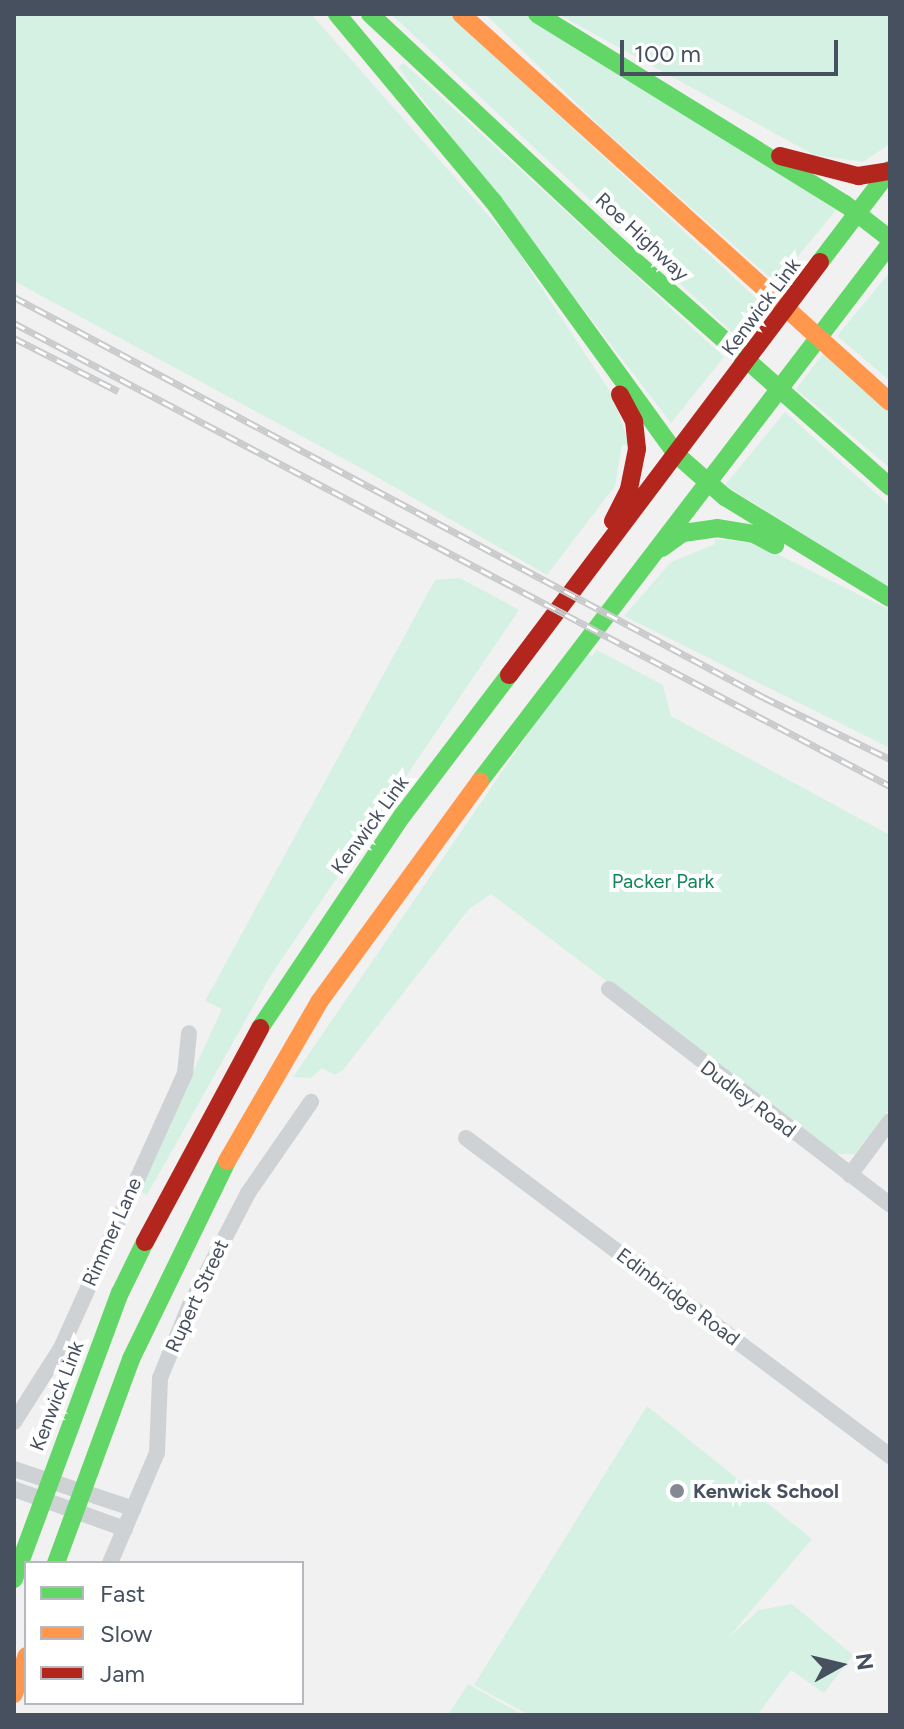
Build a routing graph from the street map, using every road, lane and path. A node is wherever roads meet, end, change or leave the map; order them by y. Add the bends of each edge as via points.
1 (337, 14) edge
2 (370, 14) edge
3 (461, 14) edge
4 (537, 14) edge
5 (763, 154) junction
6 (890, 171) edge
7 (859, 214) junction
8 (890, 242) edge
9 (570, 312) junction
10 (890, 402) edge
11 (677, 455) junction
12 (705, 482) junction
13 (890, 487) edge
14 (644, 560) junction
15 (582, 583) junction
16 (890, 598) edge
17 (609, 989) dead end
18 (189, 1033) dead end
19 (311, 1102) dead end
20 (890, 1121) edge
21 (466, 1138) dead end
22 (850, 1175) junction
23 (890, 1205) edge
24 (14, 1422) edge
25 (890, 1456) edge
26 (14, 1469) edge
27 (14, 1489) edge
28 (45, 1490) junction
29 (81, 1493) junction
30 (134, 1509) junction
31 (73, 1512) junction
32 (125, 1529) junction
33 (57, 1561) edge
34 (111, 1561) edge
35 (14, 1579) edge
36 (24, 1662) edge
37 (14, 1694) edge

1 - 9 highway via 493,201
2 - 13 highway, Roe Highway via 619,247
3 - 10 highway, Roe Highway
4 - 5 highway
5 - 6 highway via 796,157 858,176
5 - 7 highway
6 - 7 highway, Kenwick Link
7 - 8 highway
7 - 11 highway, Kenwick Link
8 - 12 highway
9 - 11 highway
9 - 15 highway via 629,408 637,449 629,489
11 - 12 highway
11 - 15 highway, Kenwick Link
12 - 14 highway
12 - 16 highway
14 - 16 highway via 683,533 736,528 857,589
14 - 29 highway via 328,989 265,1091 172,1270
15 - 28 highway, Kenwick Link via 402,816 283,987 187,1157 120,1293
17 - 22 street, Dudley Road
18 - 24 street, Rimmer Lane via 185,1073 61,1348
19 - 30 street, Rupert Street via 248,1193 190,1305 160,1378 157,1453
20 - 22 street
21 - 25 street, Edinbridge Road
22 - 23 street, Dudley Road
26 - 28 street
27 - 28 street
28 - 29 street
28 - 31 street
28 - 35 highway, Kenwick Link
29 - 30 street
29 - 31 highway
30 - 32 street, Rupert Street
31 - 32 street
31 - 33 highway
32 - 34 street, Rupert Street
36 - 37 highway

